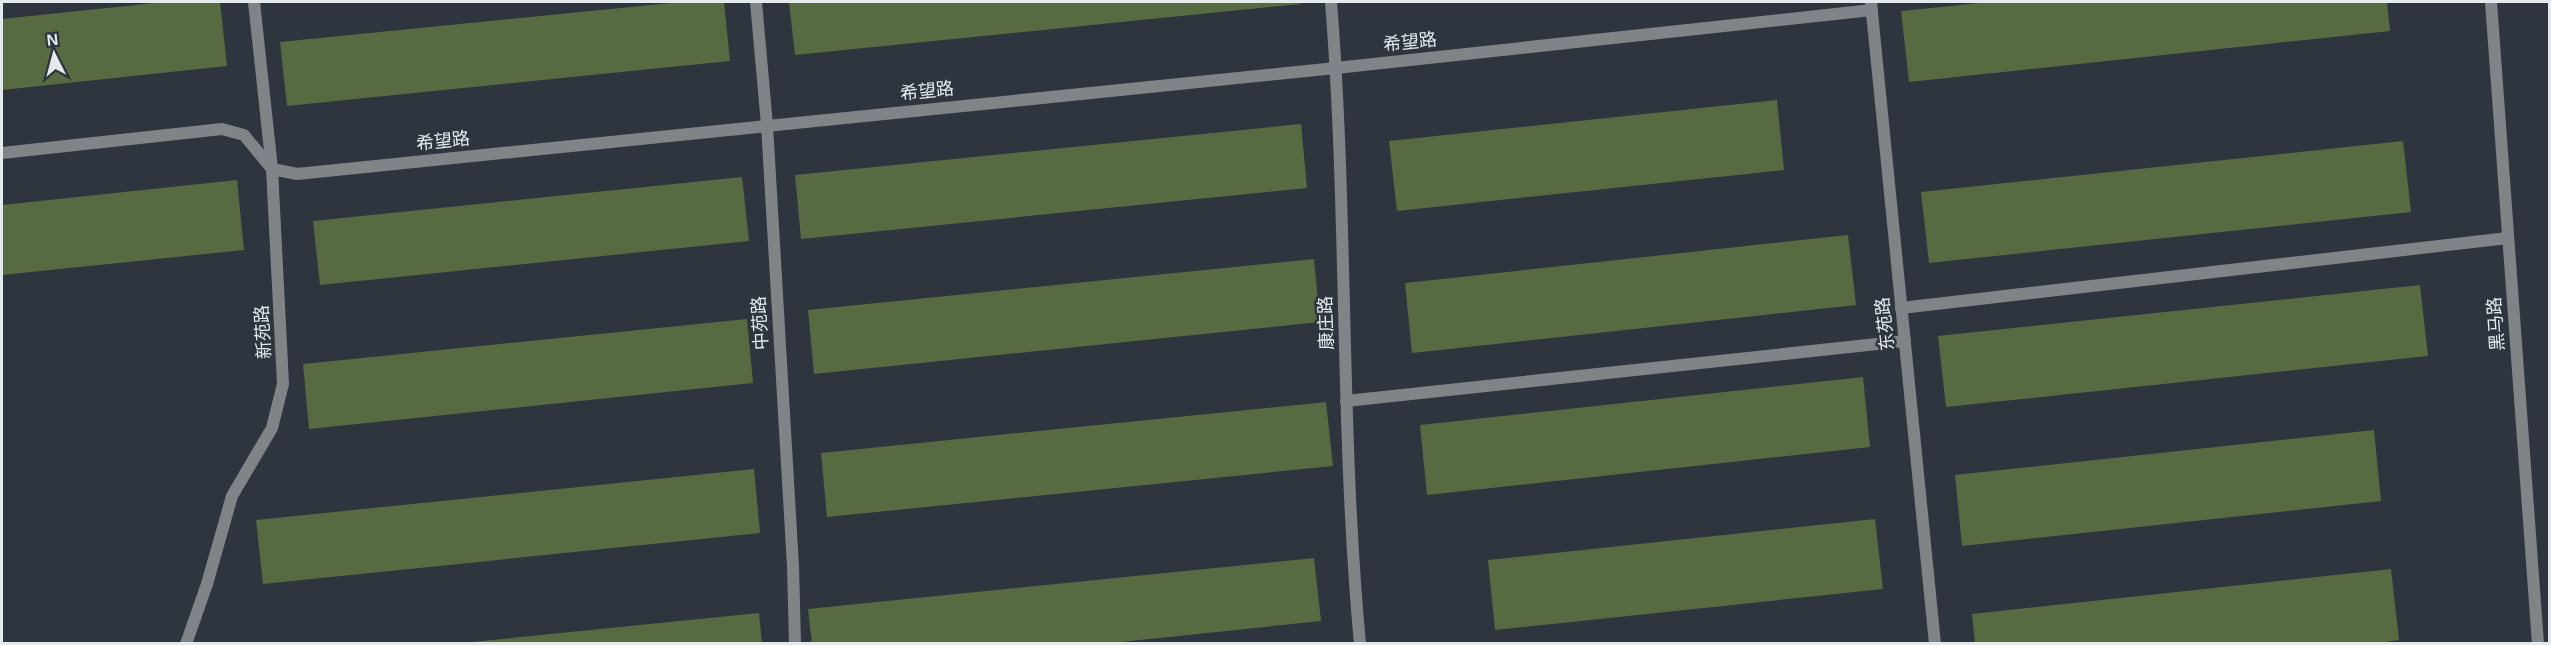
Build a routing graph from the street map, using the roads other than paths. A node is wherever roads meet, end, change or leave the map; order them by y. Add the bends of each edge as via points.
1 (254, 2) edge
2 (756, 2) edge
3 (1331, 2) edge
4 (2491, 2) edge
5 (1872, 6) edge
6 (1336, 68) junction
7 (767, 125) junction
8 (2, 153) edge
9 (272, 169) junction
10 (2508, 238) junction
11 (1901, 308) junction
12 (1905, 341) junction
13 (1346, 401) junction
14 (186, 644) edge
15 (795, 644) edge
16 (1360, 644) edge
17 (1935, 644) edge
18 (2538, 644) edge

1 - 9 street, 新苑路
2 - 7 street, 中苑路
3 - 6 street, 康庄路
4 - 10 street, 黑马路
5 - 6 street, 希望路
5 - 11 street, 东苑路
6 - 7 street, 希望路
6 - 13 street, 康庄路
7 - 9 street, 希望路 via 297,174
7 - 15 street, 中苑路
8 - 9 street via 222,129 244,135
9 - 14 street, 新苑路 via 283,384 272,428 232,496
10 - 11 street
10 - 18 street, 黑马路
11 - 12 street, 东苑路
12 - 13 street
12 - 17 street, 东苑路
13 - 16 street, 康庄路

